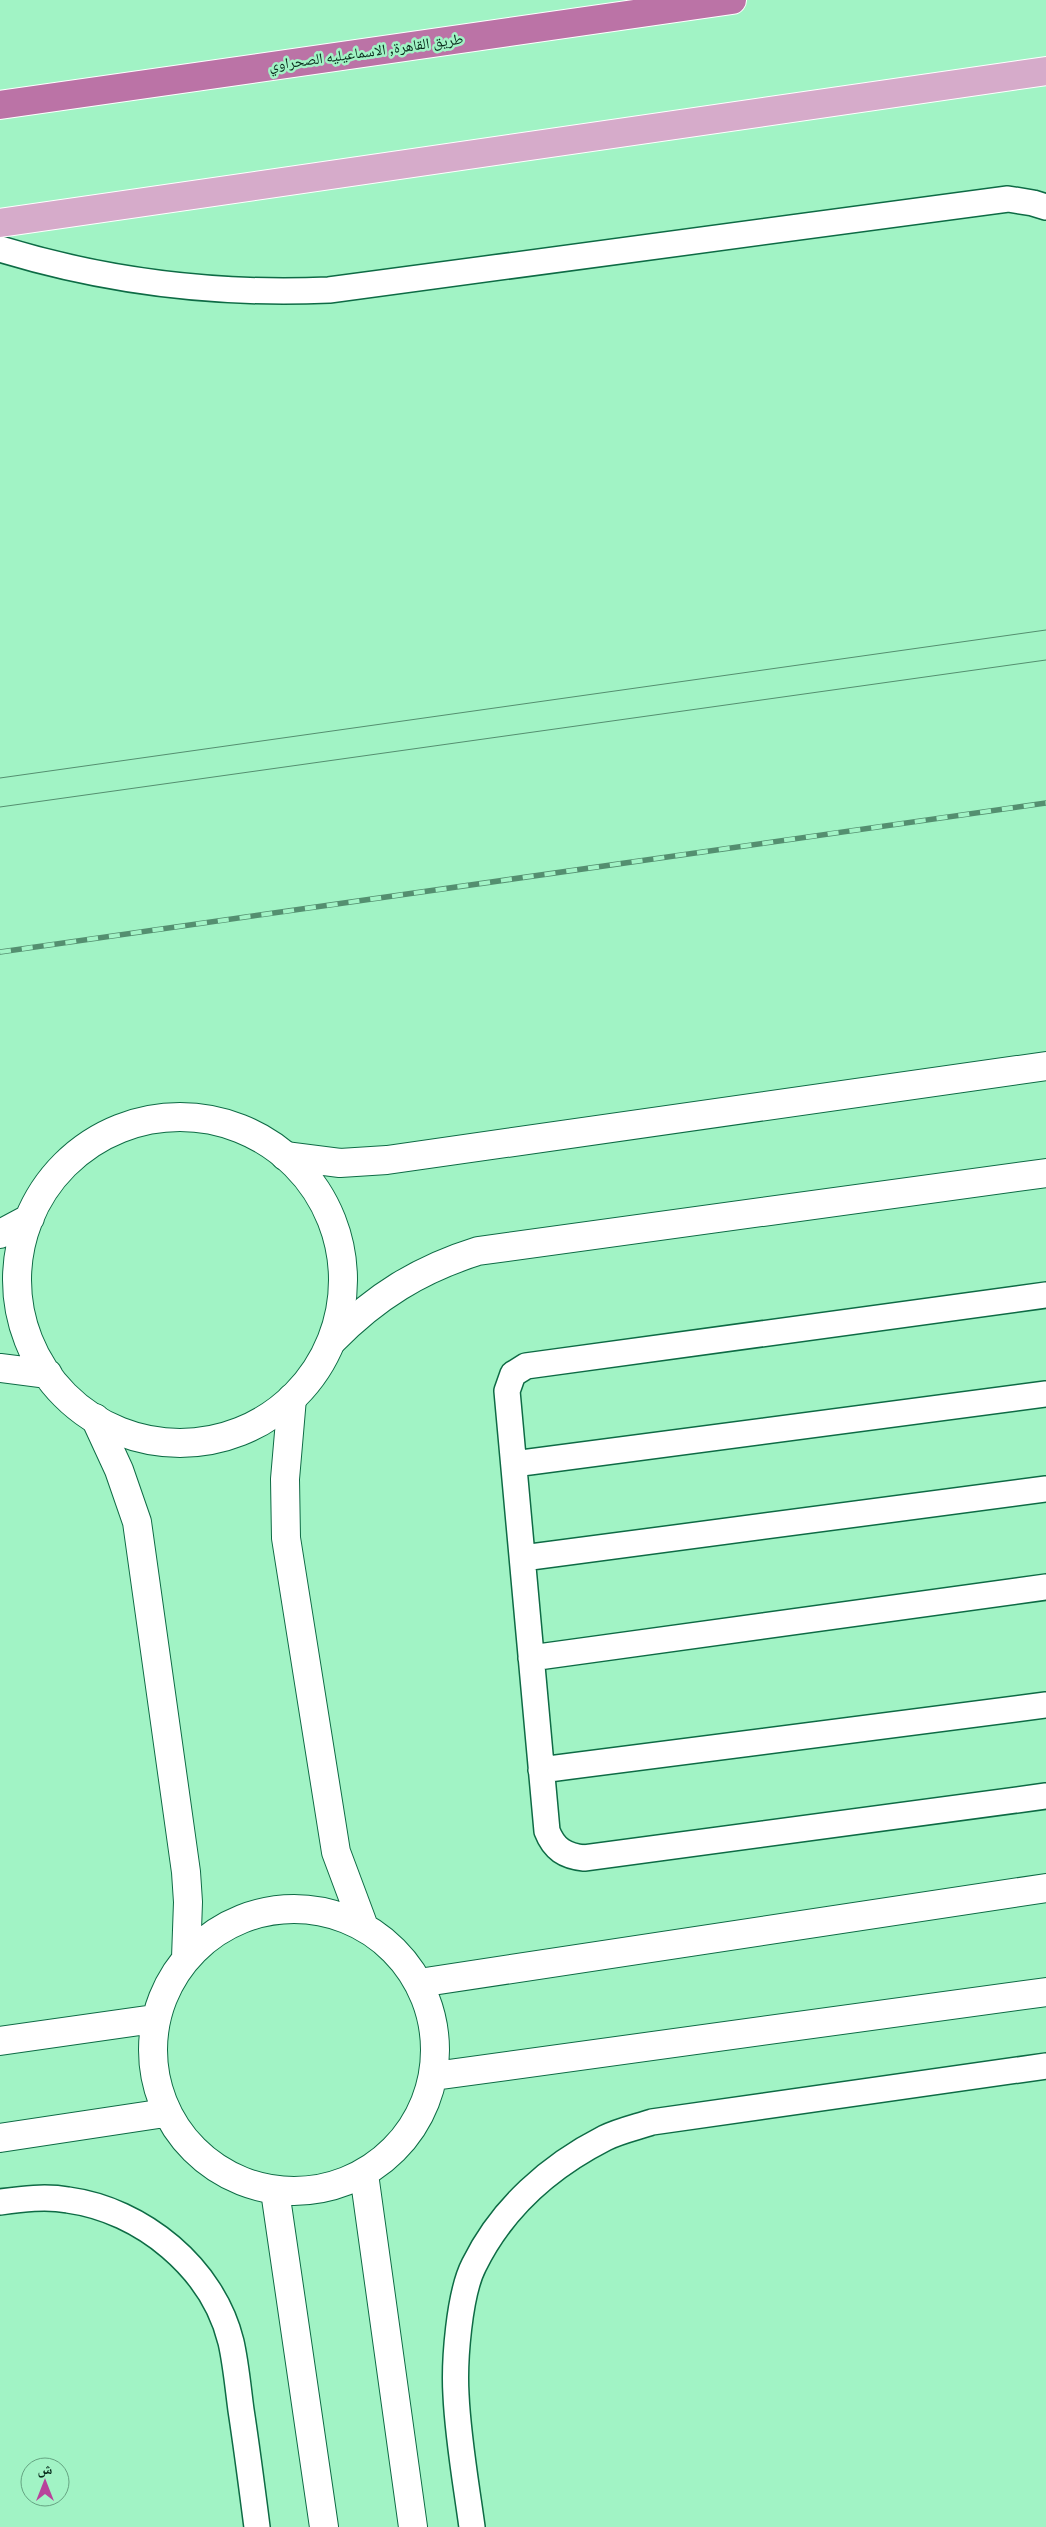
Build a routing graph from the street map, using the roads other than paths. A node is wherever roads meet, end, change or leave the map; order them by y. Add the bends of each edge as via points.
1 (732, 0) edge
2 (1046, 71) edge
3 (0, 105) edge
4 (1046, 207) edge
5 (0, 223) edge
6 (0, 249) edge
7 (1046, 1066) edge
8 (285, 1156) junction
9 (1046, 1173) edge
10 (30, 1218) junction
11 (0, 1234) edge
12 (1046, 1295) edge
13 (333, 1340) junction
14 (0, 1368) edge
15 (48, 1374) junction
16 (1046, 1394) edge
17 (292, 1398) junction
18 (95, 1418) junction
19 (514, 1464) junction
20 (1046, 1489) edge
21 (522, 1558) junction
22 (1046, 1587) edge
23 (531, 1658) junction
24 (1046, 1704) edge
25 (541, 1770) junction
26 (1046, 1796) edge
27 (1046, 1888) edge
28 (364, 1927) junction
29 (186, 1958) junction
30 (419, 1984) junction
31 (1046, 1992) edge
32 (154, 2019) junction
33 (0, 2041) edge
34 (1046, 2066) edge
35 (434, 2076) junction
36 (165, 2113) junction
37 (0, 2138) edge
38 (364, 2174) junction
39 (274, 2191) junction
40 (0, 2202) edge
41 (258, 2527) edge
42 (324, 2527) edge
43 (413, 2527) edge
44 (472, 2527) edge

1 - 3 highway, طريق القاهرة, الاسماعيليه الصحراوي
2 - 5 main road
4 - 6 lane via 1000,200 329,290 274,292 163,285 108,277
7 - 8 street via 387,1160 340,1163
8 - 10 street via 274,1146 225,1122 171,1117 117,1128 72,1157 38,1198
8 - 13 street via 314,1184 338,1233 344,1287
9 - 13 street via 478,1252 424,1271 398,1286 353,1320
10 - 11 street
10 - 15 street via 19,1248 17,1302 32,1352
12 - 19 lane via 526,1366 514,1374 508,1391
13 - 17 street via 305,1387
14 - 15 street
15 - 18 street via 64,1395
16 - 19 lane
17 - 18 street via 263,1422 212,1440 158,1442 107,1426
17 - 28 street via 285,1479 286,1538 336,1852
18 - 29 street via 119,1470 137,1522 186,1872
19 - 21 lane
20 - 21 lane
21 - 23 lane
22 - 23 lane
23 - 25 lane
24 - 25 lane
25 - 26 lane via 547,1831 551,1841 558,1850 584,1858
27 - 30 street
28 - 29 street via 328,1913 289,1909 251,1915 215,1932
28 - 30 street via 386,1942
29 - 32 street via 166,1986
30 - 35 street via 431,2013 436,2044
31 - 35 street
32 - 33 street
32 - 36 street via 152,2067
34 - 44 lane via 652,2122 607,2137 558,2166 529,2190 497,2226 473,2266 462,2308 456,2351 456,2394
35 - 38 street via 420,2115 396,2148
36 - 37 street
36 - 39 street via 192,2150 222,2172
38 - 39 street via 321,2190
38 - 43 street
39 - 42 street
40 - 41 lane via 36,2198 100,2207 130,2219 164,2242 203,2283 219,2311 230,2341

